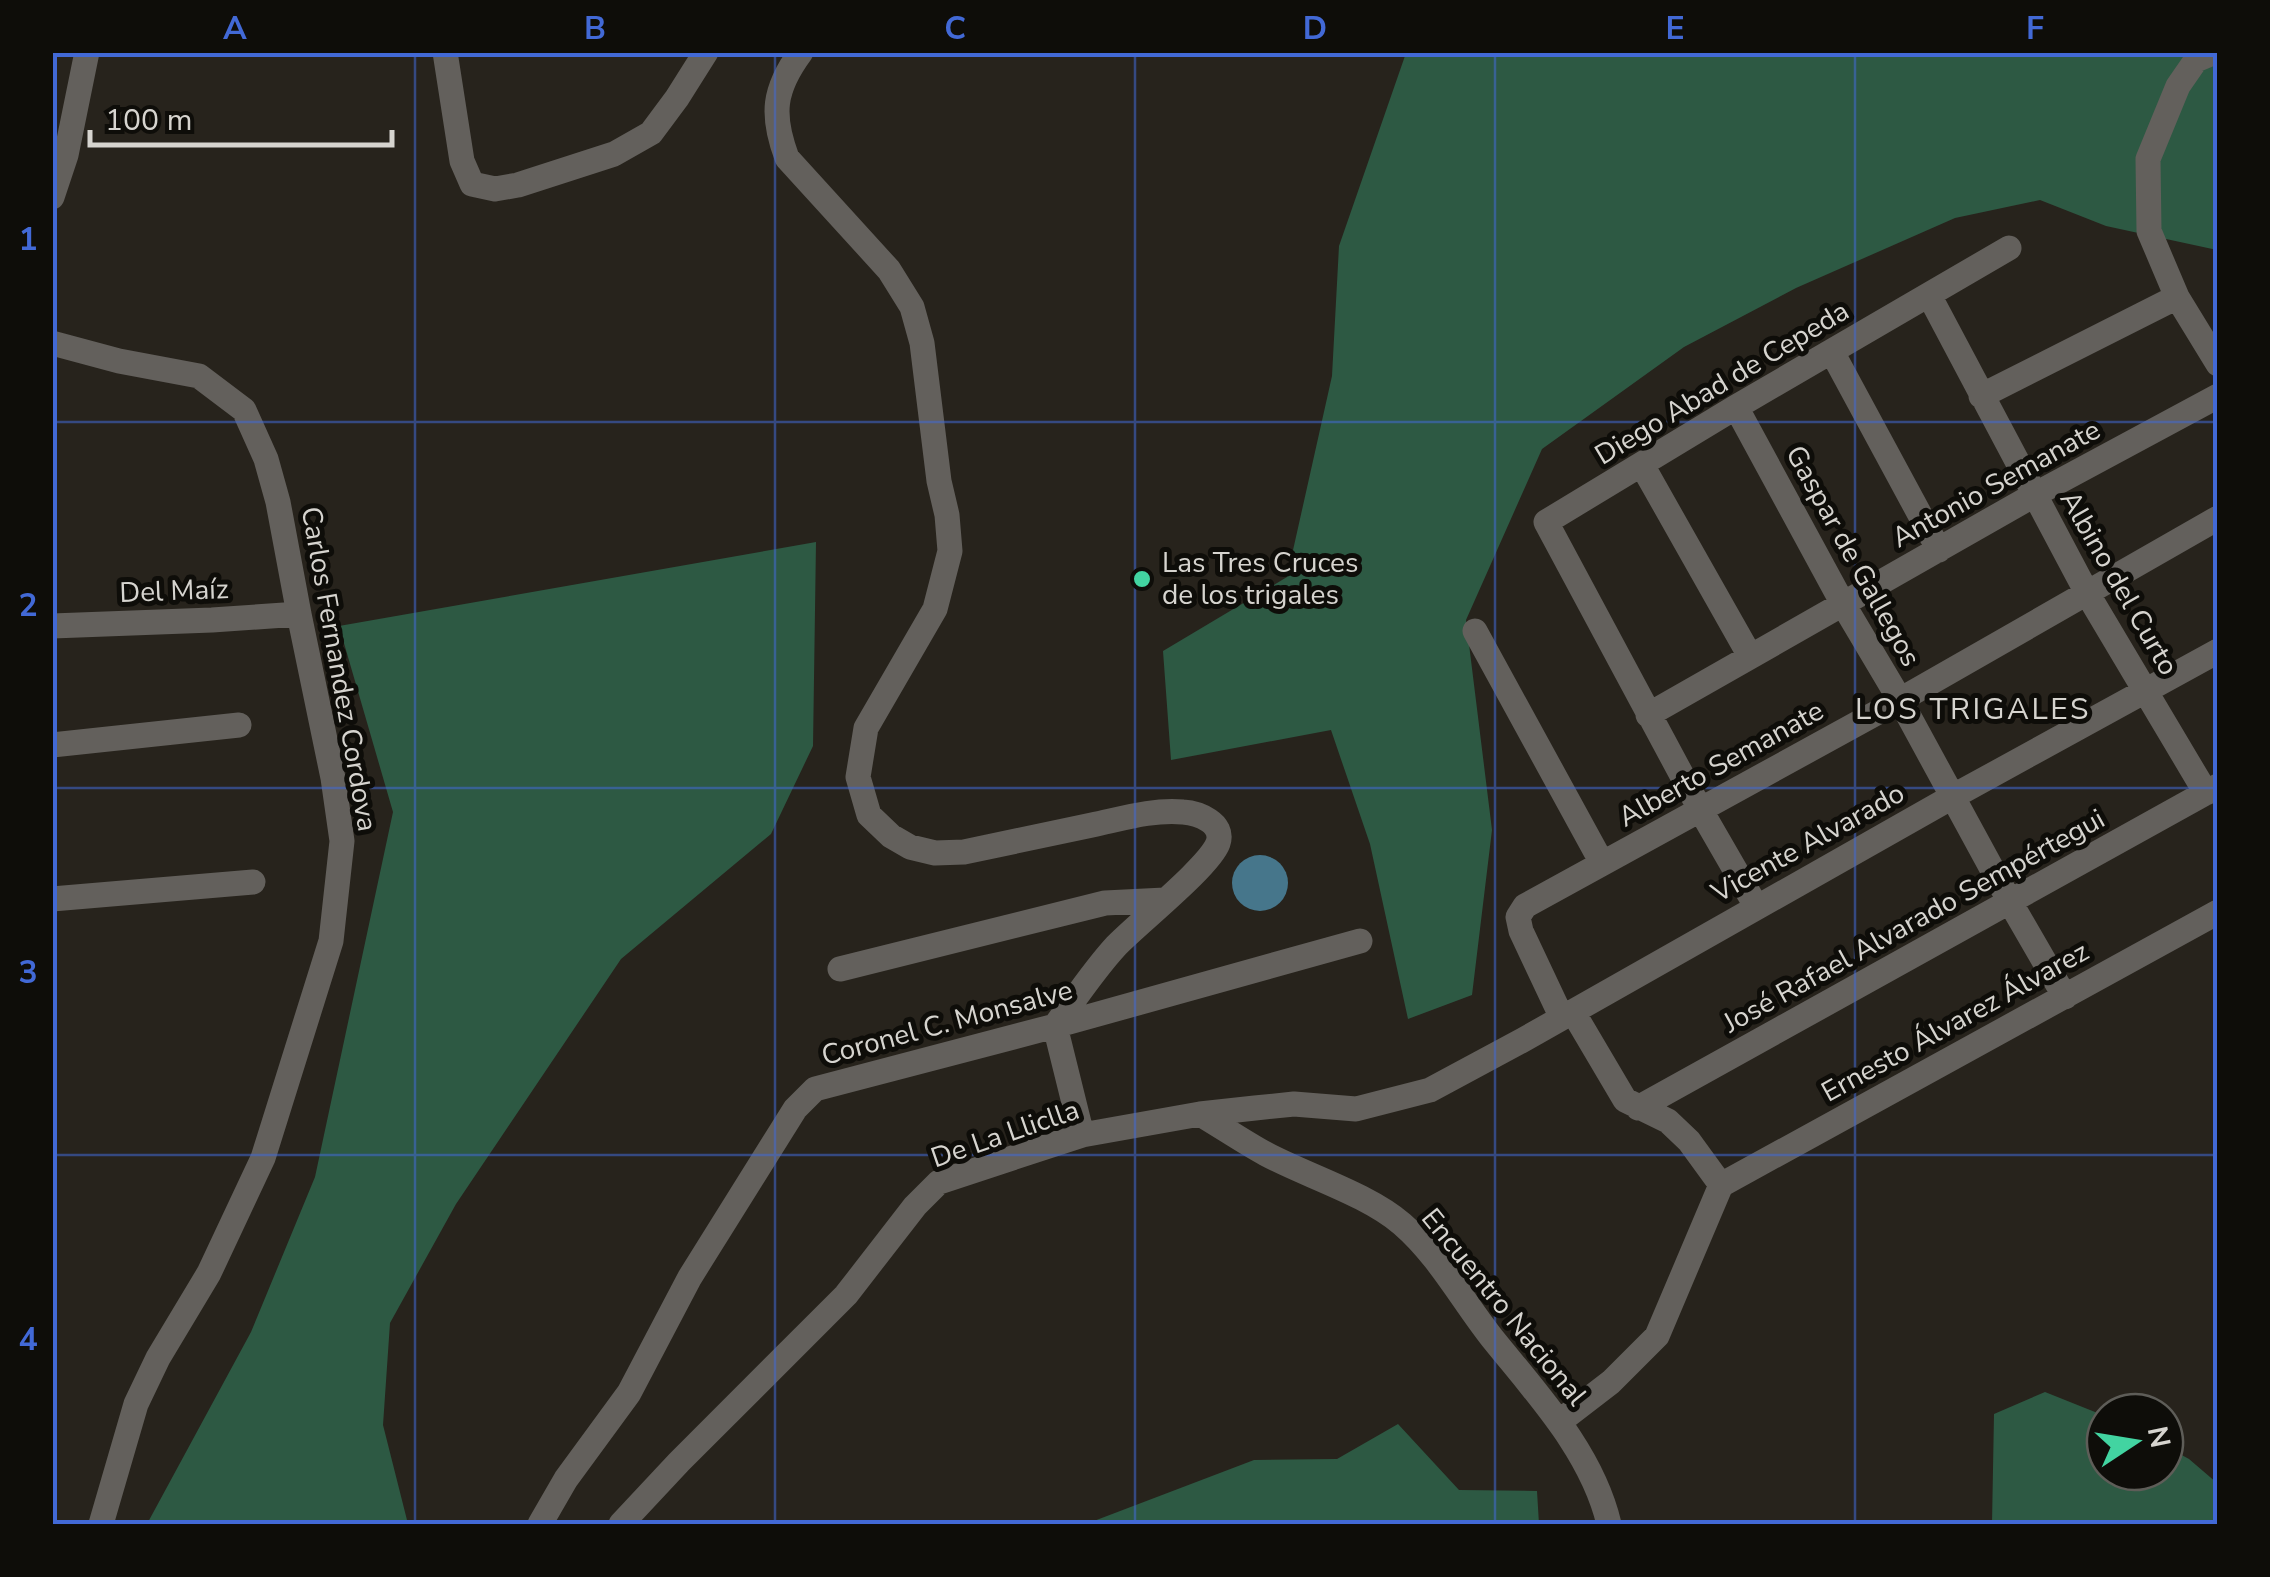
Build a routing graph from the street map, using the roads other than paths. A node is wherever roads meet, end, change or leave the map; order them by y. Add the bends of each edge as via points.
1 (87, 52) edge
2 (445, 52) edge
3 (706, 52) edge
4 (801, 52) edge
5 (2215, 52) edge
6 (52, 198) edge
7 (2009, 248) dead end
8 (1929, 296) junction
9 (2178, 297) junction
10 (52, 344) edge
11 (1832, 352) junction
12 (2218, 364) edge
13 (1981, 396) junction
14 (2218, 396) edge
15 (1736, 408) junction
16 (1642, 465) junction
17 (2034, 495) junction
18 (2218, 518) edge
19 (1939, 550) junction
20 (2087, 593) junction
21 (1844, 604) junction
22 (299, 614) junction
23 (52, 626) edge
24 (1474, 631) dead end
25 (2218, 651) edge
26 (1750, 656) junction
27 (2146, 690) junction
28 (1900, 700) junction
29 (1648, 715) junction
30 (239, 725) dead end
31 (52, 744) edge
32 (2212, 789) edge
33 (1952, 797) junction
34 (1700, 809) junction
35 (1602, 864) junction
36 (253, 882) dead end
37 (52, 899) edge
38 (1165, 900) junction
39 (2010, 902) junction
40 (1105, 903) junction
41 (1756, 906) junction
42 (2218, 912) edge
43 (1122, 941) junction
44 (1360, 942) dead end
45 (840, 968) dead end
46 (2065, 997) junction
47 (1568, 1015) junction
48 (1056, 1026) junction
49 (1430, 1090) joint
50 (1638, 1108) junction
51 (1200, 1114) junction
52 (1082, 1136) junction
53 (1721, 1185) junction
54 (1559, 1422) junction
55 (101, 1524) edge
56 (540, 1524) edge
57 (621, 1524) edge
58 (1608, 1524) edge

1 - 6 street
2 - 3 street via 462,161 472,184 495,190 614,154 650,133
4 - 38 street via 775,110 780,137 787,158 889,270 912,307 947,514 950,551 934,609 866,728 858,777 870,815 910,847 936,853 1148,813 1204,817 1215,824 1218,845
5 - 9 street via 2196,60 2178,86 2148,159 2149,231
7 - 8 street, Diego Abad de Cepeda
8 - 11 street, Diego Abad de Cepeda
8 - 13 street, Albino del Curto
9 - 12 street
9 - 13 street
10 - 22 street, Carlos Fernandez Cordova via 200,376 244,410 278,502
11 - 15 street, Diego Abad de Cepeda
11 - 19 street
13 - 17 street, Albino del Curto
14 - 17 street, Antonio Semanate
15 - 16 street, Diego Abad de Cepeda
15 - 21 street, Gaspar de Gallegos
16 - 26 street
16 - 29 street, Diego Abad de Cepeda via 1546,522
17 - 19 street, Antonio Semanate
17 - 20 street, Albino del Curto
18 - 20 street, Alberto Semanate
19 - 21 street, Antonio Semanate
20 - 27 street, Albino del Curto
20 - 28 street, Alberto Semanate
21 - 26 street, Antonio Semanate
21 - 28 street, Gaspar de Gallegos
22 - 23 street, Del Maíz
22 - 55 street, Carlos Fernandez Cordova via 342,841 331,942 263,1158 136,1404
24 - 35 street
25 - 27 street, Vicente Alvarado
26 - 29 street, Antonio Semanate
27 - 32 street, Albino del Curto
27 - 33 street, Vicente Alvarado
28 - 33 street, Gaspar de Gallegos
28 - 34 street, Alberto Semanate
29 - 34 street
30 - 31 street
32 - 39 street, José Rafael Alvarado Sempértegui
33 - 39 street, Gaspar de Gallegos
33 - 41 street, Vicente Alvarado
34 - 35 street, Alberto Semanate
34 - 41 street
35 - 47 street, Alberto Semanate via 1525,906 1518,917
36 - 37 street
38 - 40 street
38 - 43 street
39 - 46 street, Gaspar de Gallegos
39 - 50 street, José Rafael Alvarado Sempértegui
40 - 43 street via 1120,916
40 - 45 street
41 - 47 street, Vicente Alvarado
42 - 46 street, Ernesto Álvarez Álvarez
43 - 48 street
44 - 48 street, Coronel C. Monsalve
46 - 53 street, Ernesto Álvarez Álvarez
47 - 49 street, Vicente Alvarado
47 - 50 street via 1624,1100
48 - 52 street
48 - 56 street, Coronel C. Monsalve via 815,1089 795,1110 690,1277 629,1393
49 - 51 street, De La Lliclla via 1356,1109 1294,1104
50 - 53 street via 1668,1121
51 - 52 street, De La Lliclla
51 - 54 street, Encuentro Nacional via 1400,1222
52 - 57 street, De La Lliclla via 939,1182 846,1295
53 - 54 street via 1657,1336
54 - 58 street, Encuentro Nacional via 1604,1502

